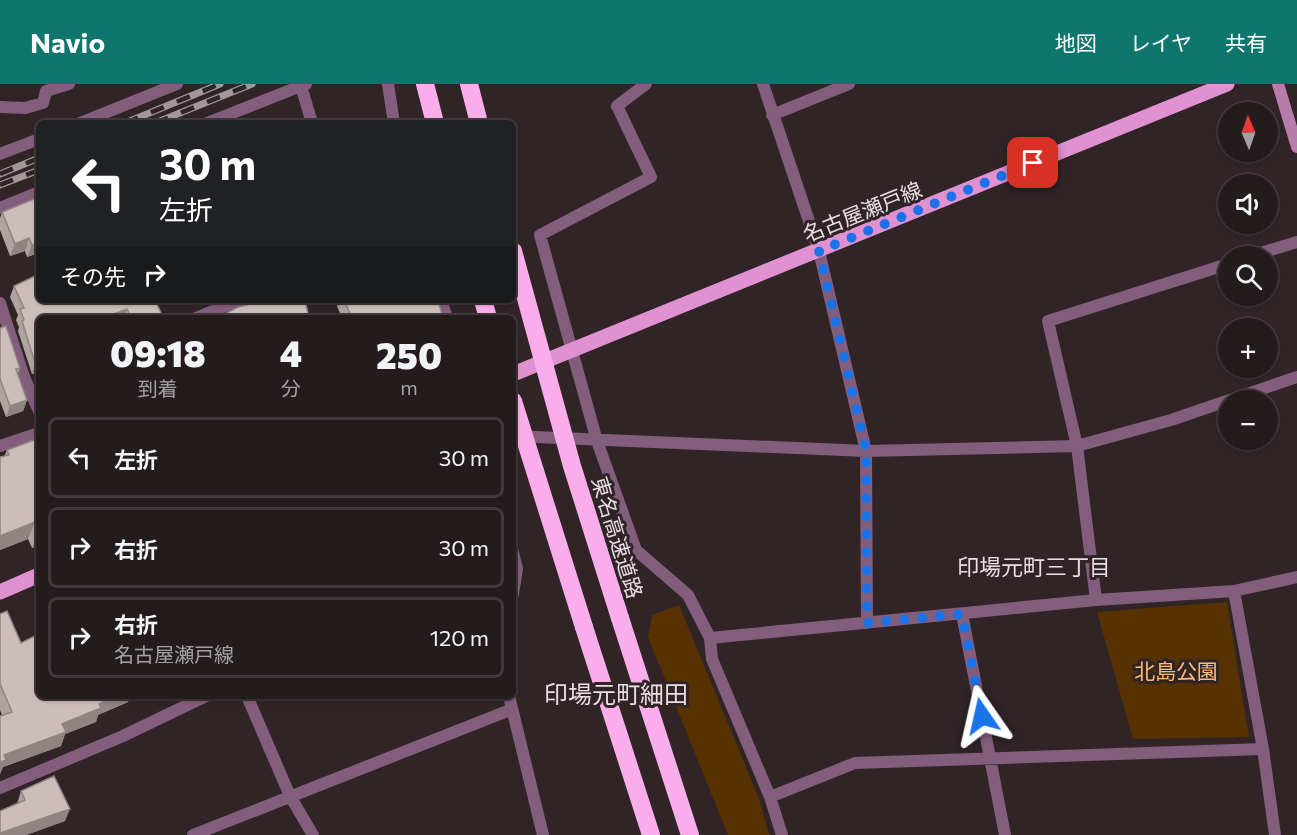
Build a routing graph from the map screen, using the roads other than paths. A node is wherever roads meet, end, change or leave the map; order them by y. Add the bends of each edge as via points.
1 (69, 84) edge
2 (177, 84) edge
3 (388, 84) edge
4 (425, 84) edge
5 (470, 84) edge
6 (646, 84) edge
7 (763, 84) edge
8 (849, 84) edge
9 (1227, 84) edge
10 (1278, 84) edge
11 (303, 85) edge
12 (42, 88) edge
13 (0, 107) edge
14 (772, 115) junction
15 (87, 120) edge
16 (215, 120) edge
17 (311, 120) edge
18 (394, 120) edge
19 (434, 120) edge
20 (478, 120) edge
21 (36, 140) edge
22 (1297, 147) edge
23 (0, 154) edge
24 (36, 193) edge
25 (0, 208) edge
26 (1297, 242) edge
27 (1278, 248) edge
28 (819, 251) junction
29 (516, 262) edge
30 (1218, 267) edge
31 (0, 303) edge
32 (232, 303) edge
33 (203, 315) edge
34 (571, 351) junction
35 (516, 373) edge
36 (1297, 377) edge
37 (36, 395) edge
38 (516, 411) edge
39 (36, 435) edge
40 (516, 436) edge
41 (597, 441) junction
42 (0, 446) edge
43 (1077, 446) junction
44 (866, 450) junction
45 (36, 576) edge
46 (1297, 577) edge
47 (1234, 591) junction
48 (0, 592) edge
49 (1096, 600) junction
50 (962, 614) junction
51 (867, 623) junction
52 (710, 638) junction
53 (200, 699) edge
54 (249, 699) edge
55 (508, 699) edge
56 (510, 710) junction
57 (1263, 749) junction
58 (991, 757) junction
59 (0, 788) edge
60 (290, 796) junction
61 (770, 797) junction
62 (193, 835) edge
63 (313, 835) edge
64 (543, 835) edge
65 (651, 835) edge
66 (690, 835) edge
67 (782, 835) edge
68 (1005, 835) edge
69 (1275, 835) edge

1 - 12 street
2 - 15 street
3 - 18 street
4 - 19 highway
5 - 20 highway
6 - 34 street via 617,106 651,177 540,235
7 - 14 street
8 - 14 street
9 - 28 main road, 名古屋瀬戸線
10 - 22 street
11 - 16 street
11 - 17 street
12 - 13 street via 43,103 25,108
14 - 28 street
21 - 23 street
24 - 25 street
26 - 27 street
28 - 34 main road, 名古屋瀬戸線
28 - 44 street
29 - 66 highway, 東名高速道路, bridge via 572,466
30 - 43 street via 1048,321
31 - 37 street via 24,377
32 - 33 street
34 - 35 main road, 名古屋瀬戸線
34 - 41 street
36 - 43 street via 1171,420
38 - 65 highway, bridge
39 - 42 street
40 - 41 street
41 - 44 street
41 - 52 street via 636,550 688,595
43 - 44 street
43 - 49 street
44 - 51 street
45 - 48 main road
46 - 47 street
47 - 49 street
47 - 57 street
49 - 50 street
50 - 51 street
50 - 58 street
51 - 52 street
52 - 61 street via 712,658
53 - 59 street
54 - 60 street
55 - 56 street
56 - 60 street
56 - 64 street
57 - 58 street
57 - 69 street
58 - 61 street via 855,763
58 - 68 street
60 - 62 street
60 - 63 street
61 - 67 street

